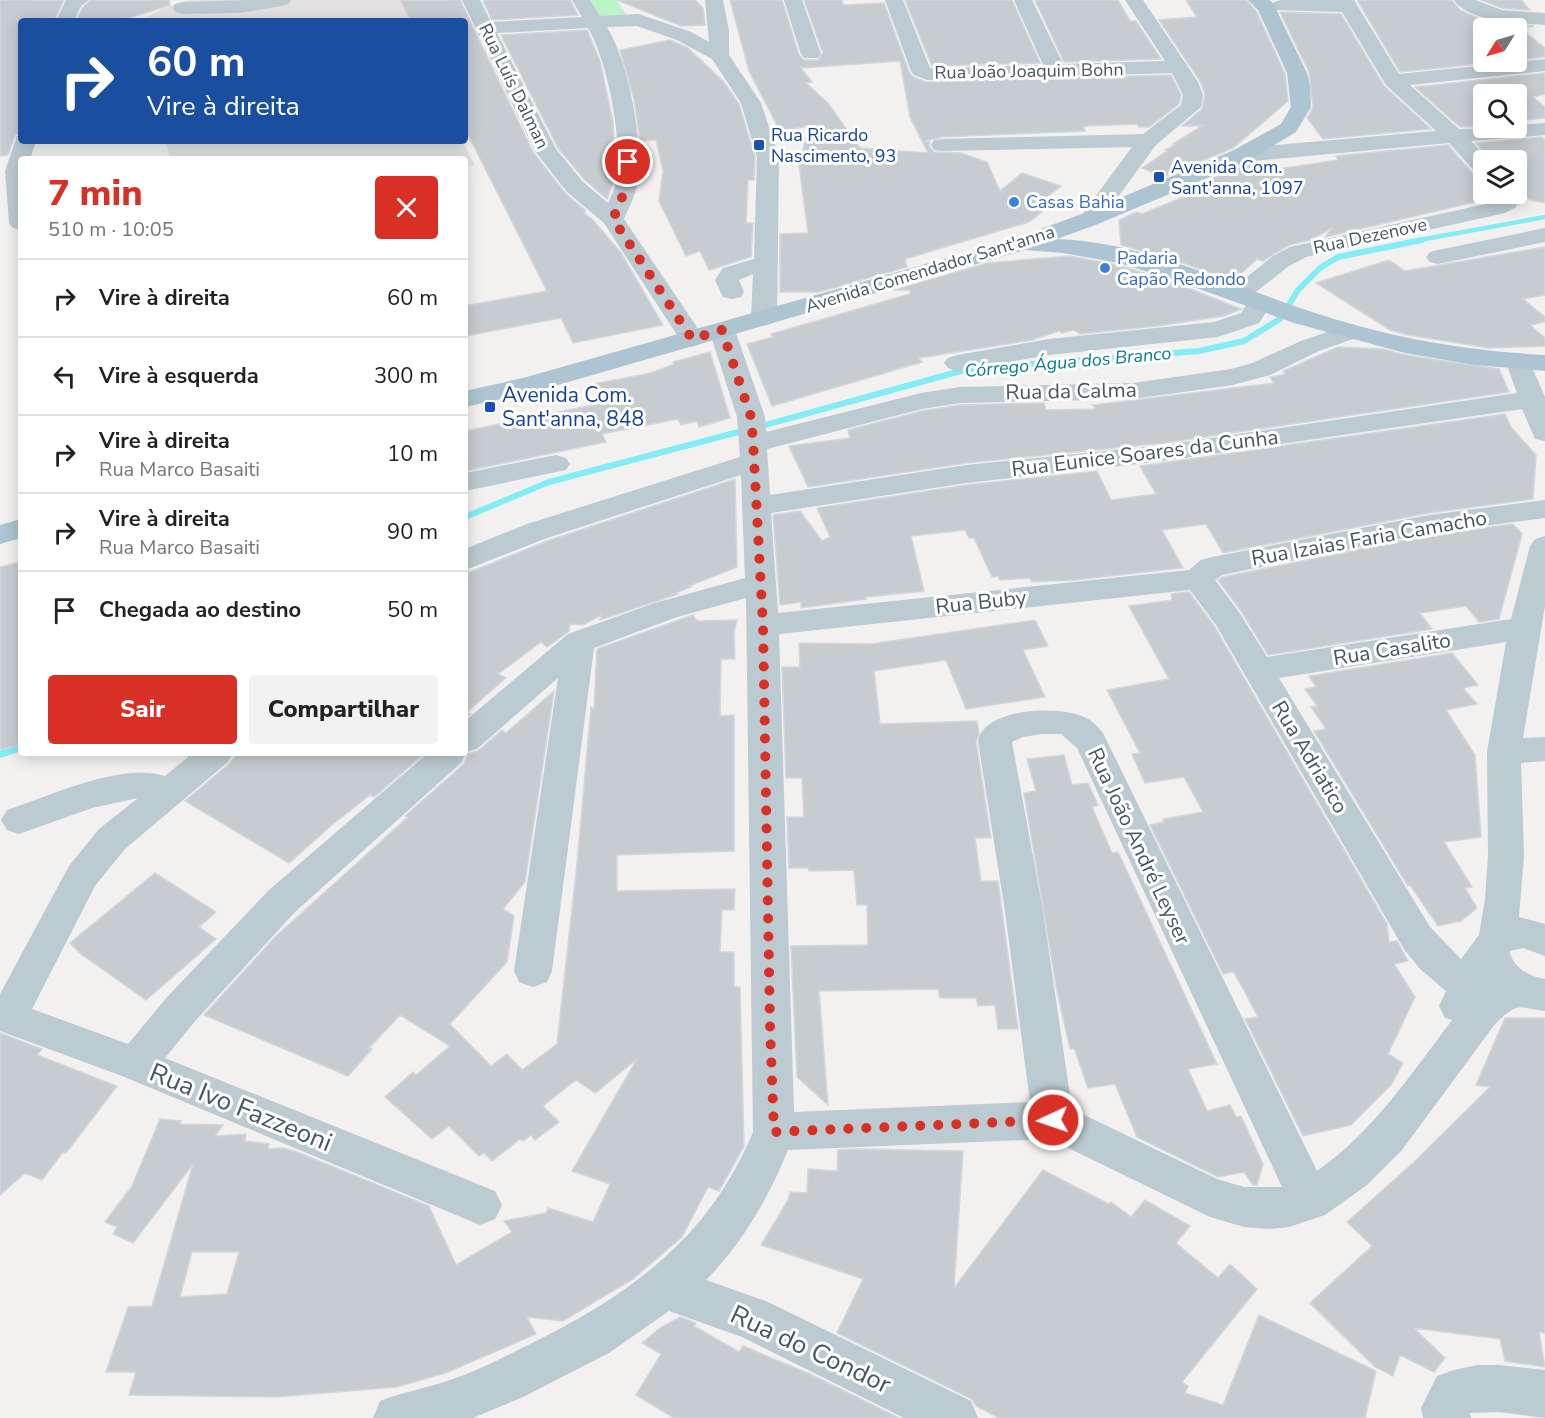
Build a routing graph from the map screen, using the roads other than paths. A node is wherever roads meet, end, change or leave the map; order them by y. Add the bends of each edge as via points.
1 (80, 0) edge
2 (282, 0) edge
3 (581, 0) edge
4 (714, 0) edge
5 (793, 0) edge
6 (894, 0) edge
7 (1023, 0) edge
8 (1134, 0) edge
9 (1463, 0) edge
10 (478, 1) edge
11 (623, 1) edge
12 (1267, 3) edge
13 (1347, 3) edge
14 (182, 8) dead end
15 (66, 18) edge
16 (1545, 19) edge
17 (639, 20) junction
18 (596, 24) junction
19 (486, 28) junction
20 (719, 31) junction
21 (684, 36) junction
22 (811, 54) dead end
23 (724, 62) junction
24 (1545, 65) edge
25 (1176, 67) junction
26 (1056, 71) junction
27 (1393, 81) junction
28 (1289, 128) junction
29 (1545, 129) edge
30 (1454, 136) junction
31 (1148, 140) junction
32 (1348, 144) junction
33 (942, 145) dead end
34 (1242, 155) junction
35 (1473, 156) edge
36 (18, 164) edge
37 (18, 192) edge
38 (1504, 204) edge
39 (613, 219) junction
40 (1090, 219) junction
41 (18, 229) edge
42 (0, 232) edge
43 (1545, 236) edge
44 (1015, 246) junction
45 (1438, 257) dead end
46 (1133, 259) junction
47 (766, 263) junction
48 (732, 292) dead end
49 (1256, 301) junction
50 (764, 318) junction
51 (722, 330) junction
52 (1346, 331) junction
53 (692, 339) junction
54 (957, 363) dead end
55 (1532, 363) edge
56 (468, 398) edge
57 (1533, 399) junction
58 (1545, 433) edge
59 (753, 441) junction
60 (556, 464) dead end
61 (468, 481) edge
62 (756, 506) junction
63 (1545, 509) edge
64 (18, 529) edge
65 (0, 536) edge
66 (1545, 546) edge
67 (468, 559) edge
68 (1198, 579) junction
69 (759, 584) junction
70 (763, 625) junction
71 (1524, 628) junction
72 (579, 642) junction
73 (1259, 670) junction
74 (468, 737) edge
75 (1545, 749) edge
76 (1504, 752) junction
77 (212, 756) edge
78 (447, 756) edge
79 (170, 791) junction
80 (19, 820) dead end
81 (1506, 856) junction
82 (1545, 934) edge
83 (1545, 940) edge
84 (533, 971) dead end
85 (1500, 973) edge
86 (4, 1016) edge
87 (136, 1064) junction
88 (1053, 1120) junction
89 (774, 1132) junction
90 (1310, 1201) junction
91 (480, 1205) dead end
92 (664, 1288) junction
93 (1545, 1394) edge
94 (397, 1418) edge
95 (954, 1418) edge
96 (1447, 1418) edge

1 - 15 street via 73,3
2 - 14 street via 253,6
3 - 18 street
4 - 20 street
5 - 22 street
6 - 26 street, Rua João Joaquim Bohn via 921,71 927,74
7 - 26 street
8 - 25 street
9 - 16 street via 1487,12
10 - 19 street, Rua Luís Dalman
11 - 17 street
12 - 13 street
12 - 28 main road via 1300,85 1301,107
13 - 27 street
17 - 18 street
17 - 21 street
18 - 19 street
18 - 39 street via 608,44 627,126 627,177
19 - 39 street, Rua Luís Dalman via 546,151 575,187
20 - 21 street
20 - 23 street
21 - 23 street
23 - 47 street via 751,103 765,142
24 - 27 street
25 - 26 street, Rua João Joaquim Bohn
25 - 31 street via 1193,95 1191,107
27 - 30 street
28 - 32 street
28 - 34 main road, Avenida Comendador Sant'anna
29 - 30 street
30 - 32 street
30 - 35 street
31 - 33 street
31 - 40 street
32 - 34 street
34 - 40 main road, Avenida Comendador Sant'anna
36 - 37 street
38 - 49 street, Rua Dezenove via 1298,252 1281,261
39 - 53 street, Rua Luís Dalman
40 - 44 main road, Avenida Comendador Sant'anna
40 - 46 main road
41 - 42 street
43 - 45 street
44 - 46 main road via 1078,248
44 - 50 main road, Avenida Comendador Sant'anna
46 - 49 main road
47 - 48 street via 732,273 727,280
47 - 50 street
49 - 52 main road
49 - 54 street, Rua da Calma via 1250,318 1218,329 1049,347
50 - 51 main road, Avenida Comendador Sant'anna
51 - 53 main road, Avenida Comendador Sant'anna
51 - 59 street
52 - 55 main road via 1430,351
52 - 59 street, Rua da Calma via 1261,369 1233,377 1133,391 960,395
53 - 56 main road, Avenida Comendador Sant'anna via 528,386
55 - 57 street
57 - 58 street
57 - 62 street, Rua Eunice Soares da Cunha via 1164,453 966,474
59 - 62 street
59 - 67 street, Rua da Calma
60 - 61 street
62 - 69 street
63 - 68 street, Rua Izaias Faria Camacho via 1429,524 1212,567
64 - 65 main road
66 - 71 street
68 - 70 street, Rua Buby
68 - 73 street, Rua Adriatico
69 - 70 street
69 - 72 street via 666,610
70 - 89 street
71 - 73 street, Rua Casalito
71 - 76 street
72 - 74 street
72 - 84 street
73 - 85 street, Rua Adriatico via 1431,957 1447,972
75 - 76 street
76 - 81 street
77 - 79 street
78 - 87 street via 282,901
79 - 80 street via 138,785
79 - 86 street via 112,839 82,876
81 - 82 street via 1526,907
81 - 85 street
83 - 85 street via 1527,933 1505,935
85 - 90 street via 1481,1012 1388,1137 1352,1171
86 - 87 street, Rua Ivo Fazzeoni
87 - 91 street, Rua Ivo Fazzeoni
88 - 89 street
88 - 90 street via 1210,1197 1244,1207 1269,1209
88 - 90 street, Rua João André Leyser via 1024,910 995,741 996,736 1013,726 1061,721 1080,729 1091,742
89 - 92 street via 756,1176 731,1215 693,1263
92 - 94 street via 593,1337 506,1380 452,1403
92 - 95 street, Rua do Condor via 752,1318
93 - 96 street via 1471,1388 1454,1393 1445,1408

